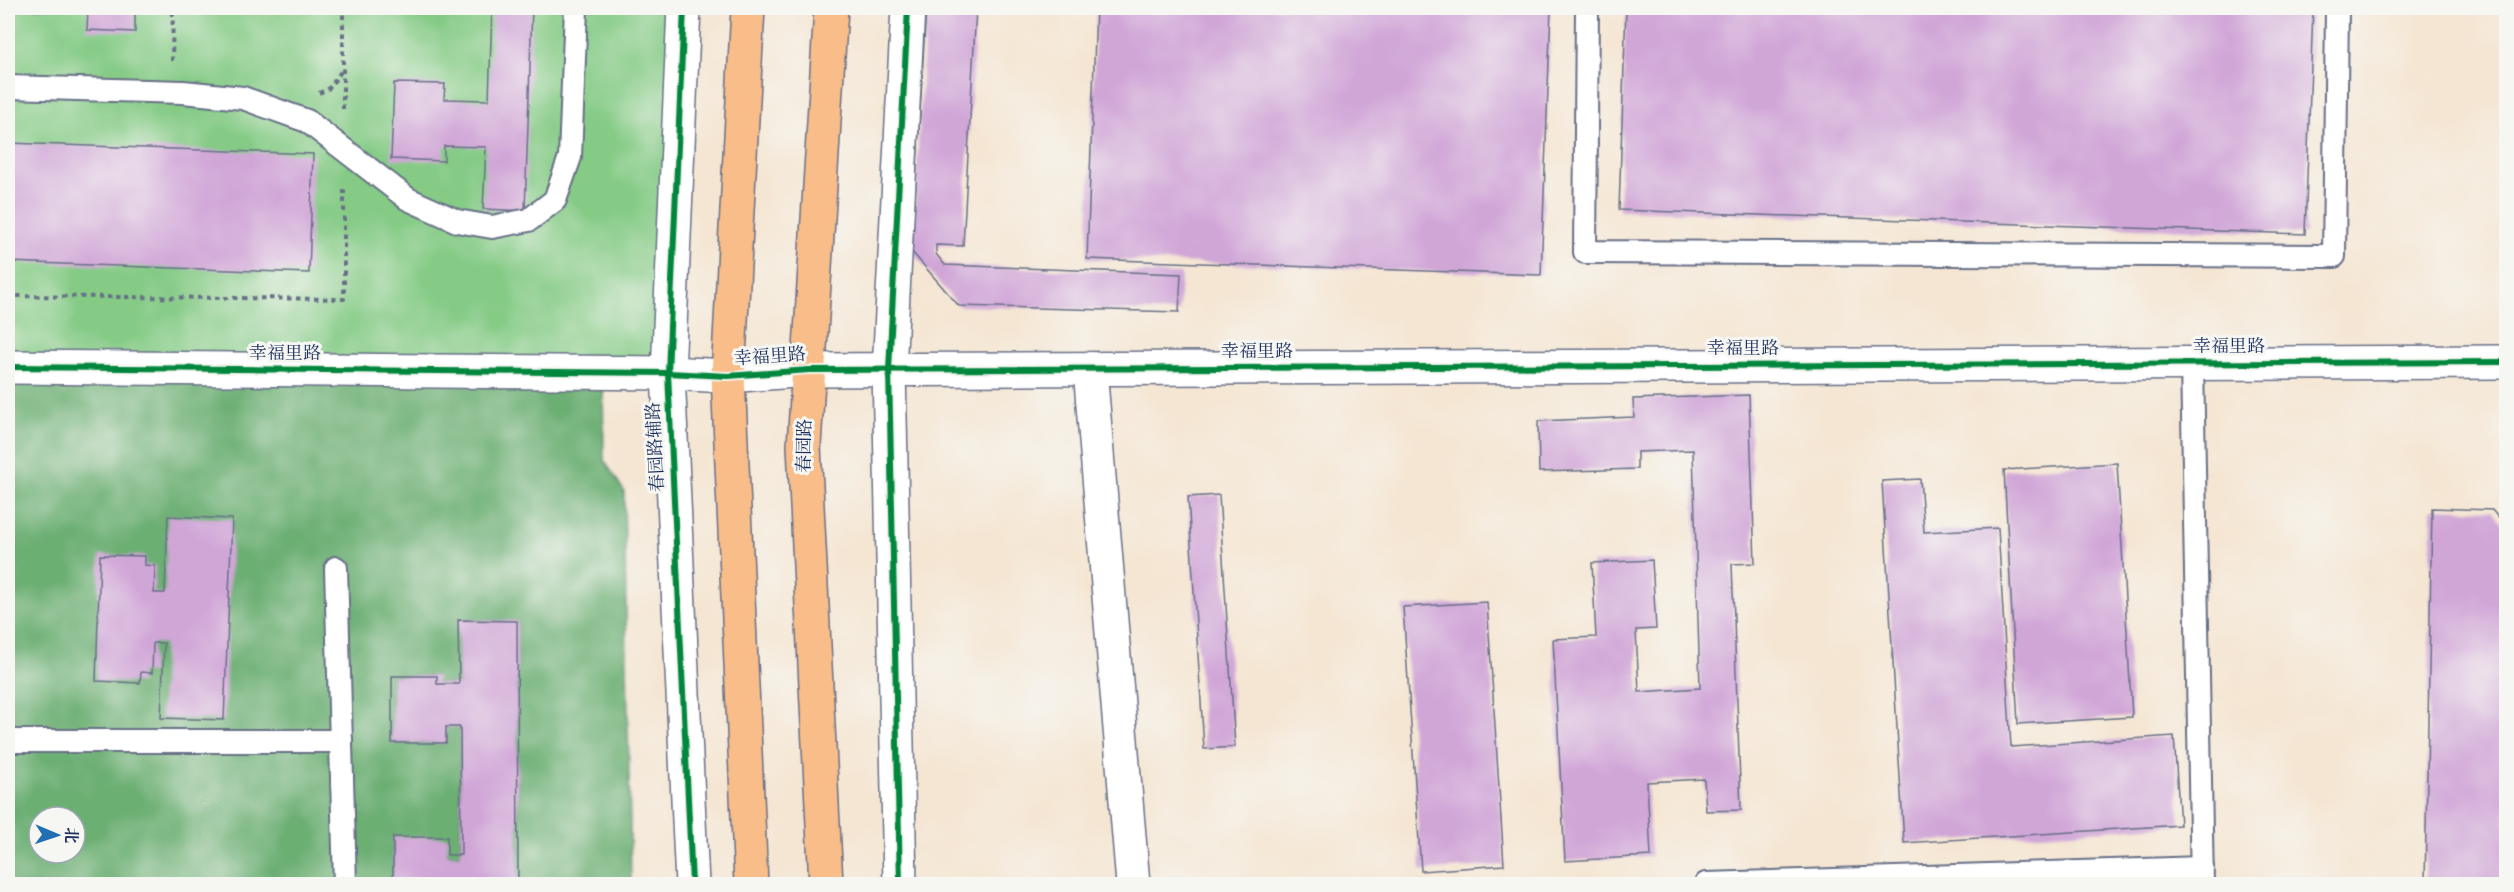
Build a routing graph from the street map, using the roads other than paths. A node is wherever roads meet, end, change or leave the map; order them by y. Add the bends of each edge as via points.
1 (576, 8) edge
2 (684, 8) edge
3 (748, 8) edge
4 (831, 8) edge
5 (908, 8) edge
6 (1587, 8) edge
7 (2337, 8) edge
8 (8, 87) edge
9 (2506, 362) edge
10 (2192, 363) junction
11 (8, 367) edge
12 (1090, 369) junction
13 (809, 370) junction
14 (889, 370) junction
15 (668, 373) junction
16 (728, 376) junction
17 (336, 568) dead end
18 (8, 741) edge
19 (341, 741) junction
20 (2202, 876) edge
21 (345, 885) edge
22 (692, 885) edge
23 (751, 885) edge
24 (826, 885) edge
25 (900, 885) edge
26 (1133, 885) edge
27 (1706, 885) edge

1 - 8 lane via 570,157 555,200 529,220 492,227 457,221 408,199 307,121 243,98
2 - 15 street, 春园路辅路
3 - 16 main road
4 - 13 main road, 春园路
5 - 14 street
6 - 7 lane via 1585,252 2334,256
9 - 10 street, 幸福里路
10 - 12 street, 幸福里路
10 - 20 lane
11 - 15 street, 幸福里路
12 - 14 street, 幸福里路
12 - 26 street
13 - 14 street, 幸福里路
13 - 16 street, 幸福里路
13 - 24 main road, 春园路 via 804,446
14 - 25 street
15 - 16 street, 幸福里路
15 - 22 street, 春园路辅路
16 - 23 main road
17 - 19 lane
18 - 19 lane
19 - 21 lane
20 - 27 lane

